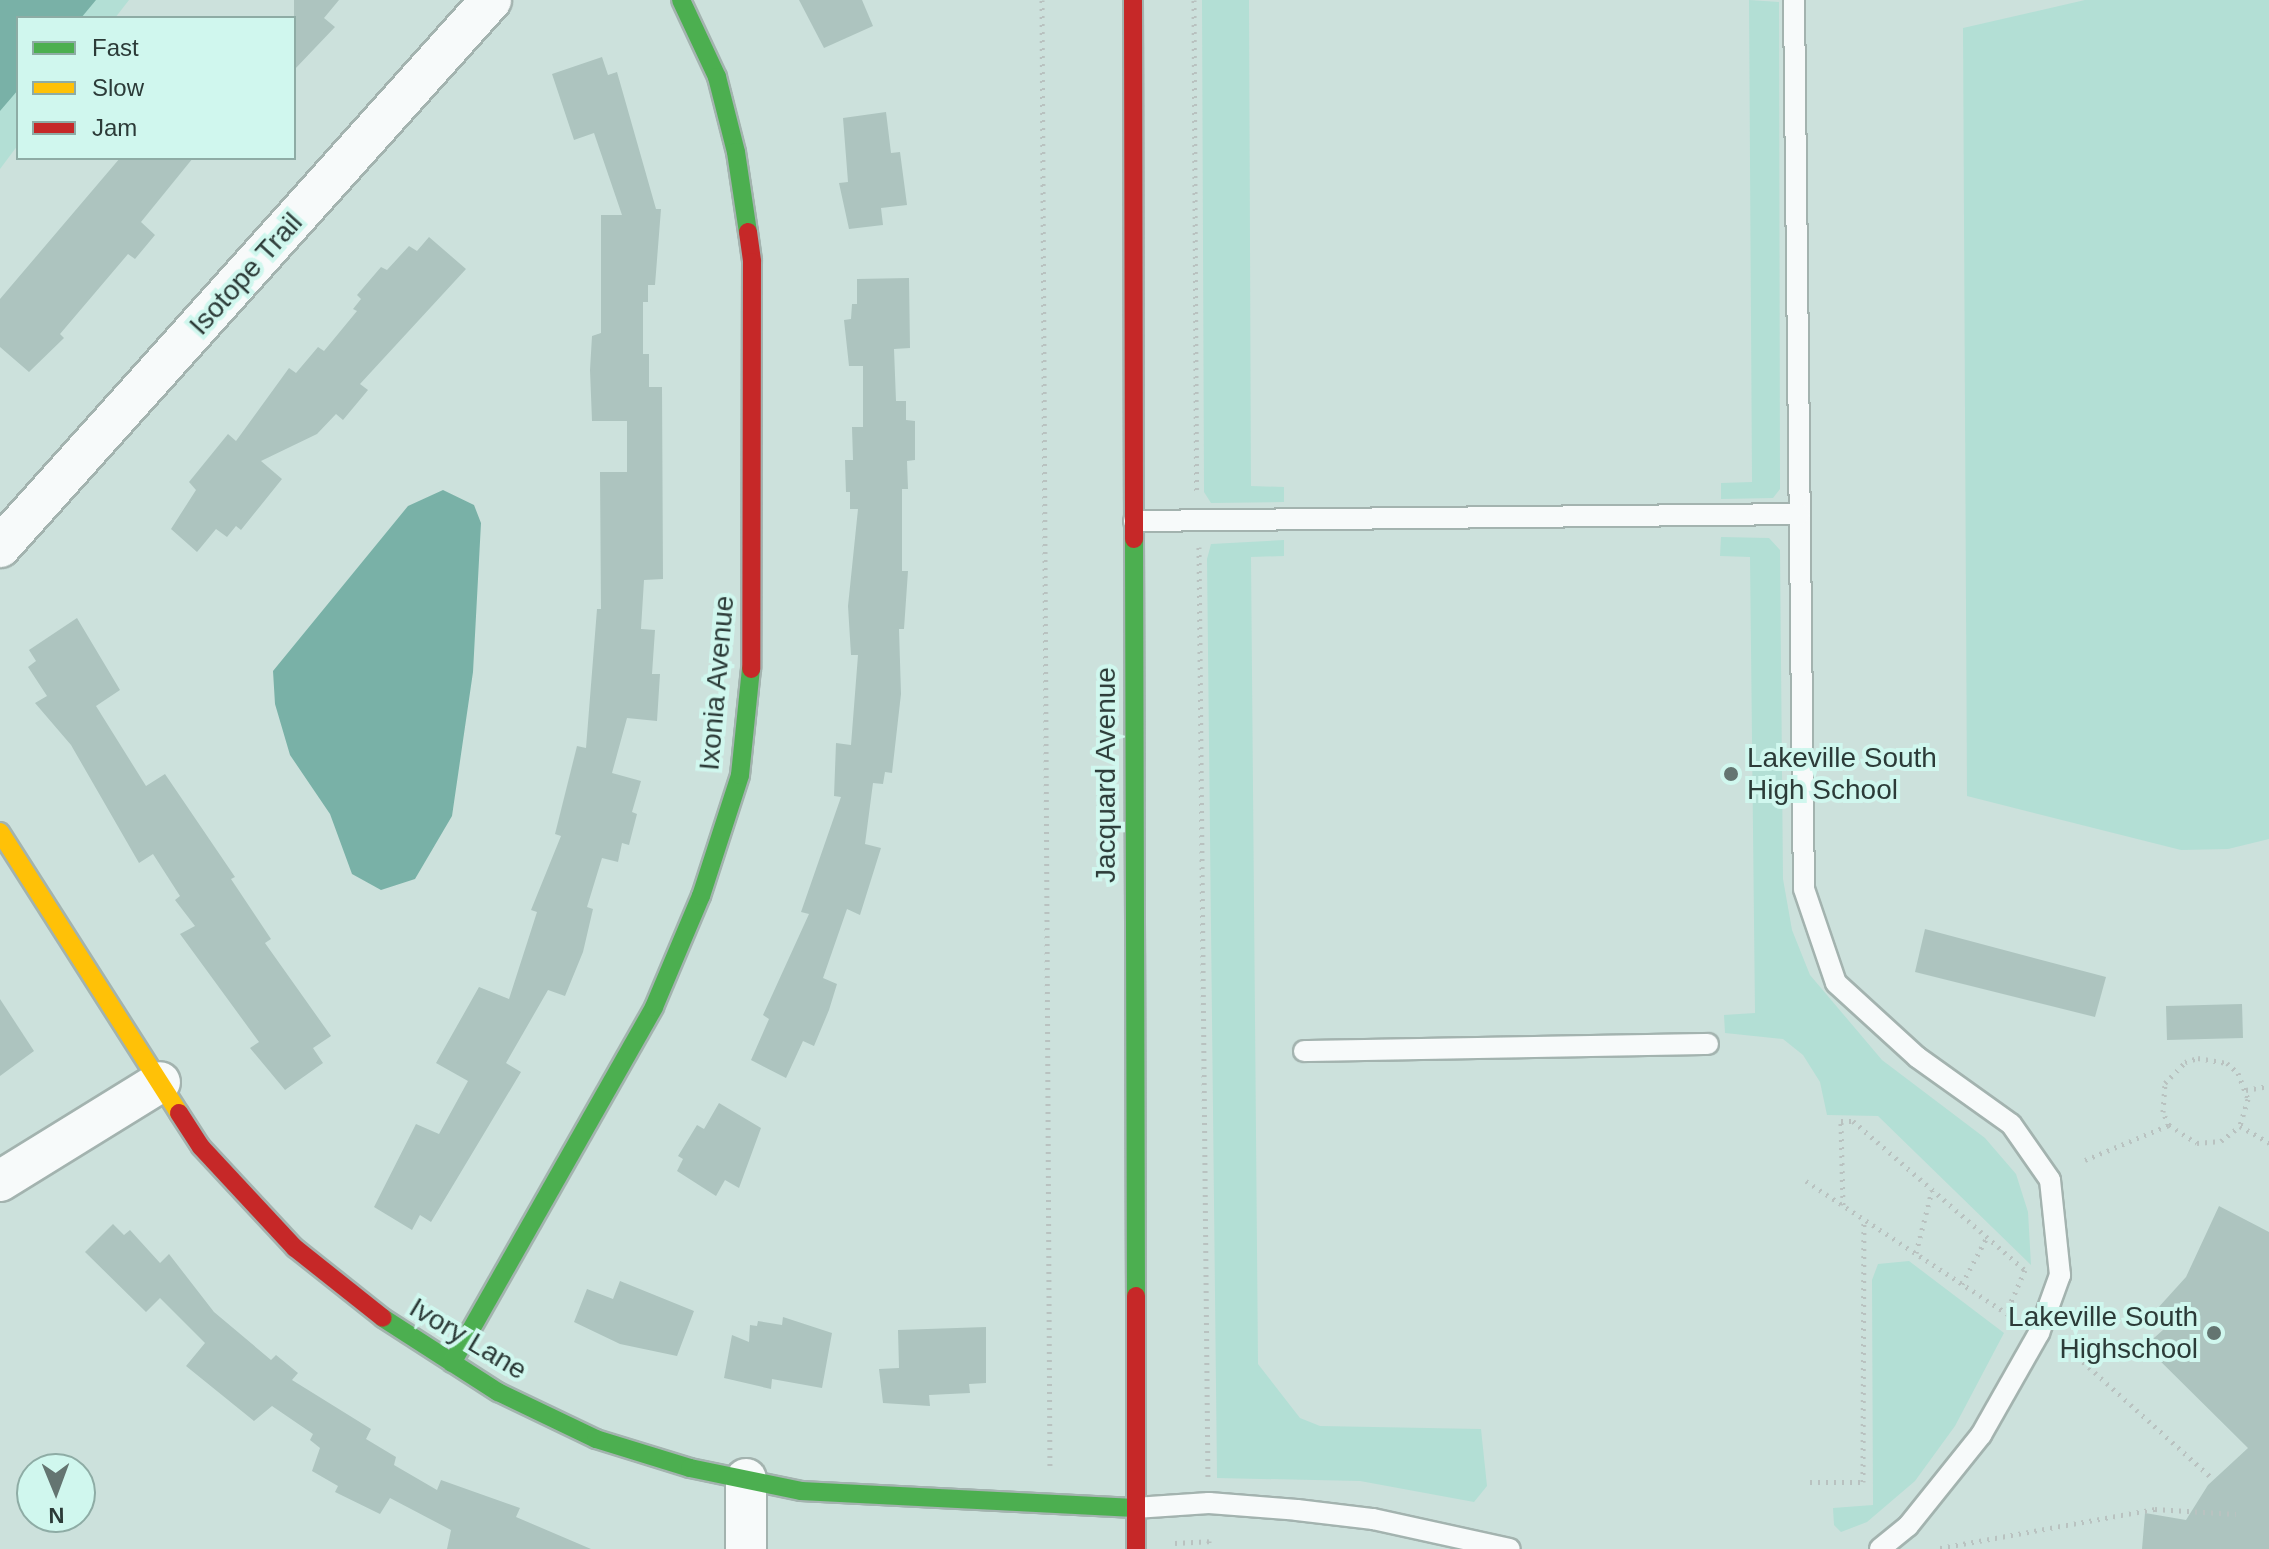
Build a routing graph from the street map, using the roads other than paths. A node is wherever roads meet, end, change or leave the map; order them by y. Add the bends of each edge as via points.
1 (491, 0) edge
2 (681, 0) edge
3 (1133, 0) edge
4 (1794, 0) edge
5 (1800, 514) junction
6 (1134, 521) junction
7 (0, 547) edge
8 (0, 832) edge
9 (1708, 1044) dead end
10 (1304, 1051) dead end
11 (160, 1082) junction
12 (0, 1181) edge
13 (452, 1363) junction
14 (746, 1479) junction
15 (1135, 1508) junction
16 (1507, 1548) edge
17 (746, 1549) edge
18 (1136, 1549) edge
19 (1880, 1549) edge

1 - 7 street, Isotope Trail
2 - 13 street, Ixonia Avenue via 717,77 736,152 752,262 755,637 740,775 701,896 654,1007
3 - 6 street, Jacquard Avenue
4 - 5 lane
5 - 6 lane
5 - 19 lane via 1804,889 1836,983 1917,1057 2011,1124 2050,1180 2057,1217 2060,1275 2039,1333 1981,1435 1908,1526
6 - 15 street, Jacquard Avenue
8 - 11 street, Ivory Lane
9 - 10 lane
11 - 12 street
11 - 13 street, Ivory Lane via 201,1147 295,1248 387,1322
13 - 14 street, Ivory Lane via 498,1392 596,1439
14 - 15 street, Ivory Lane via 801,1491
14 - 17 street
15 - 16 lane via 1209,1503 1297,1510 1373,1519
15 - 18 street, Jacquard Avenue

